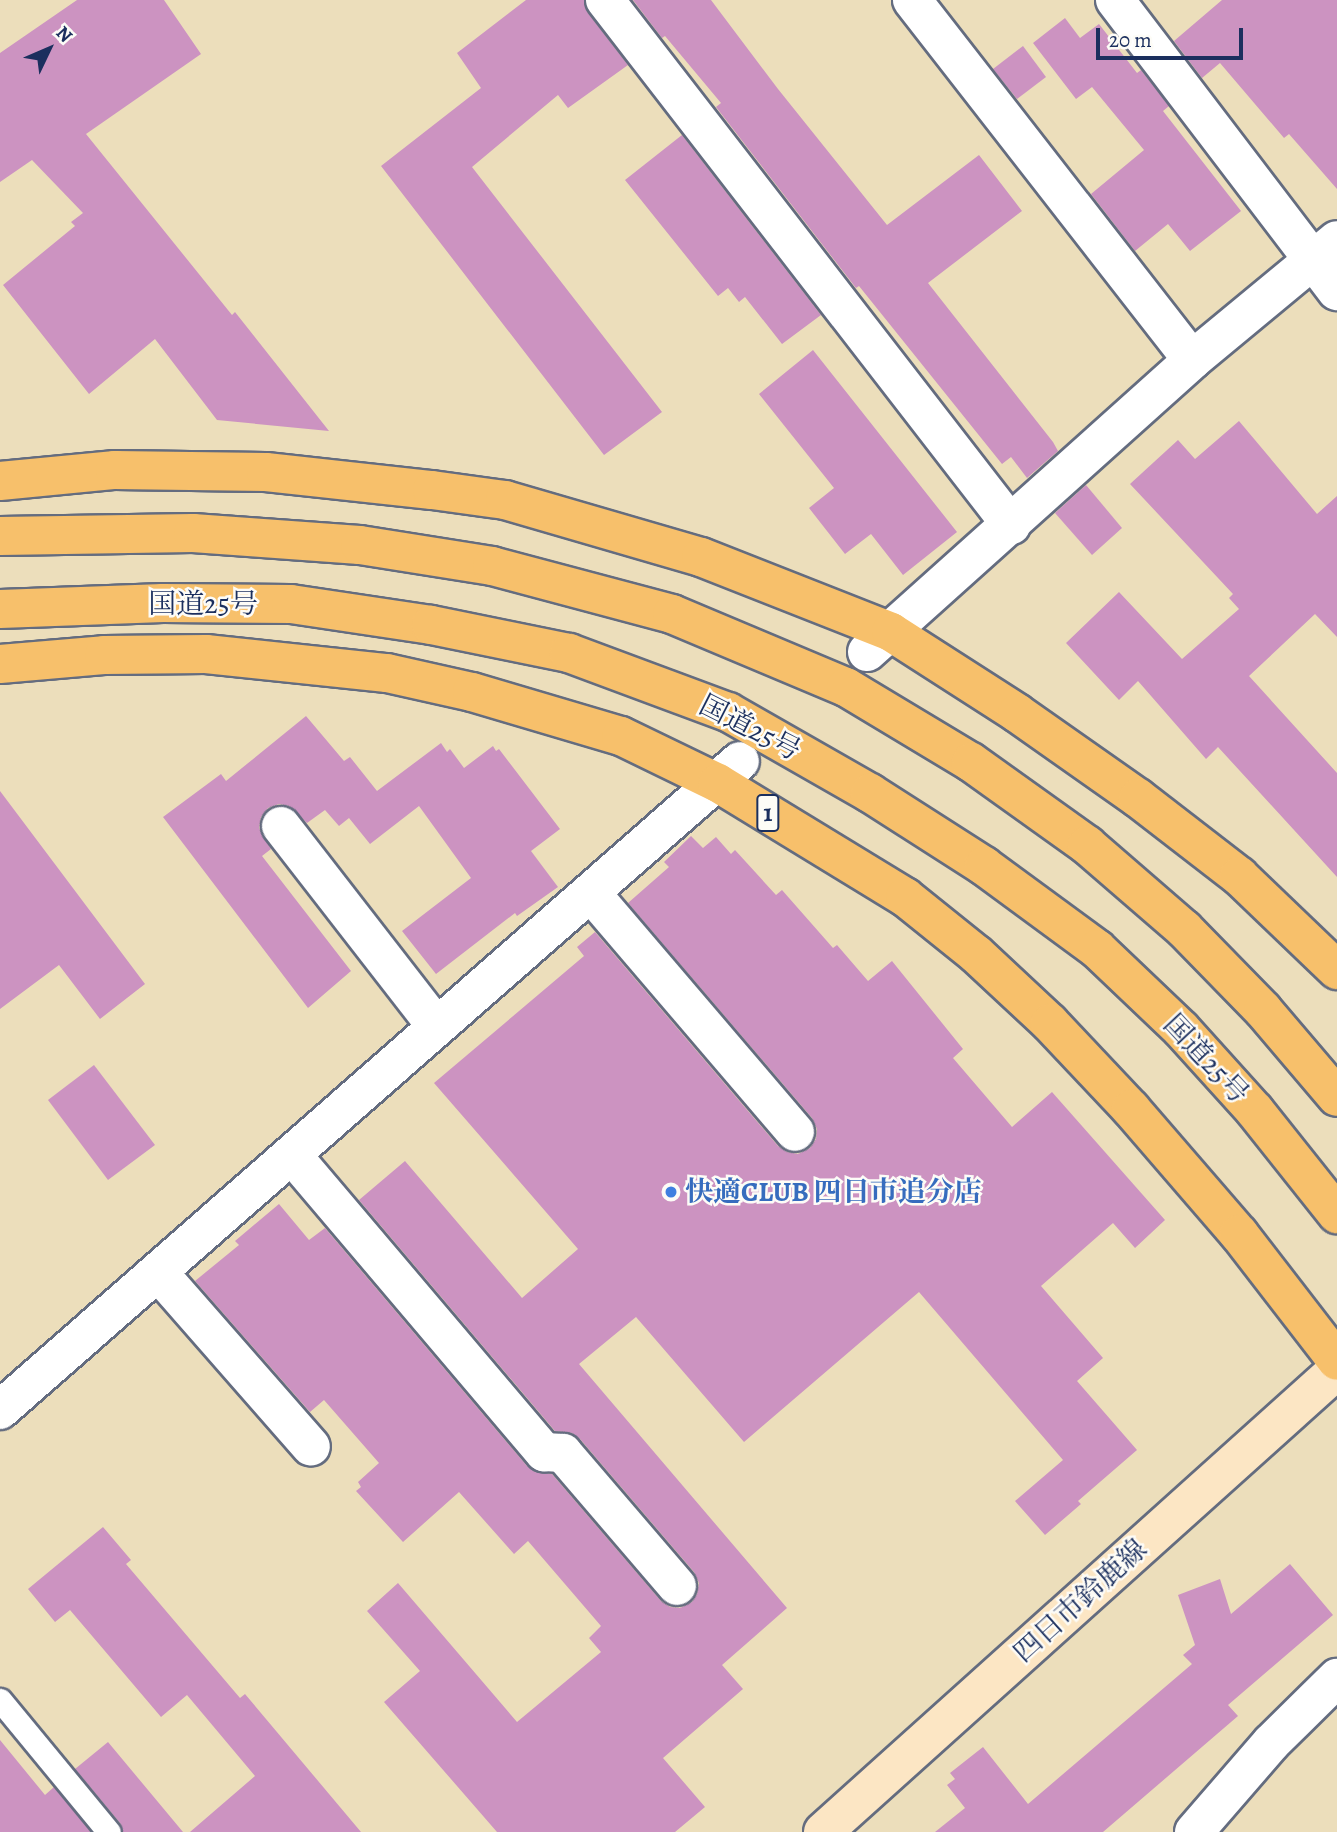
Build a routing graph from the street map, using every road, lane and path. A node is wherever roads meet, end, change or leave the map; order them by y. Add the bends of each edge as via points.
1 (605, 0) edge
2 (912, 0) edge
3 (1115, 0) edge
4 (1324, 251) edge
5 (1337, 291) edge
6 (1192, 360) junction
7 (0, 481) edge
8 (1011, 525) junction
9 (0, 536) edge
10 (0, 609) edge
11 (879, 642) junction
12 (0, 664) edge
13 (729, 772) junction
14 (281, 825) dead end
15 (592, 893) junction
16 (1337, 970) edge
17 (436, 1026) junction
18 (1337, 1097) edge
19 (795, 1132) dead end
20 (292, 1155) junction
21 (1332, 1206) edge
22 (158, 1272) junction
23 (1337, 1361) edge
24 (1337, 1370) edge
25 (0, 1410) edge
26 (311, 1447) dead end
27 (677, 1586) dead end
28 (1337, 1678) edge
29 (0, 1700) edge
30 (109, 1832) edge
31 (824, 1832) edge
32 (1194, 1832) edge

1 - 8 street
2 - 6 street
3 - 4 street
4 - 5 street
4 - 6 street
6 - 8 street
7 - 11 highway via 115,470 265,472 505,500 701,556
8 - 11 street
9 - 18 highway via 193,533 360,545 492,566 672,614 846,687 971,762 1087,845 1184,929 1263,1010
10 - 21 highway, 国道25号 via 290,604 431,625 569,653 728,712 870,793 984,866 1097,949 1181,1029
11 - 16 highway via 1017,713 1138,798 1239,876
12 - 13 highway, 1 via 104,655 206,654 387,673 472,692
13 - 15 street
13 - 23 highway, 1 via 905,897 976,954 1050,1023 1239,1234
14 - 17 street
15 - 17 street
15 - 19 street
17 - 20 street
20 - 22 street
20 - 27 street via 544,1452 563,1453
22 - 25 street
22 - 26 street
24 - 31 main road, 四日市鈴鹿線
28 - 32 street via 1271,1743
29 - 30 lane

